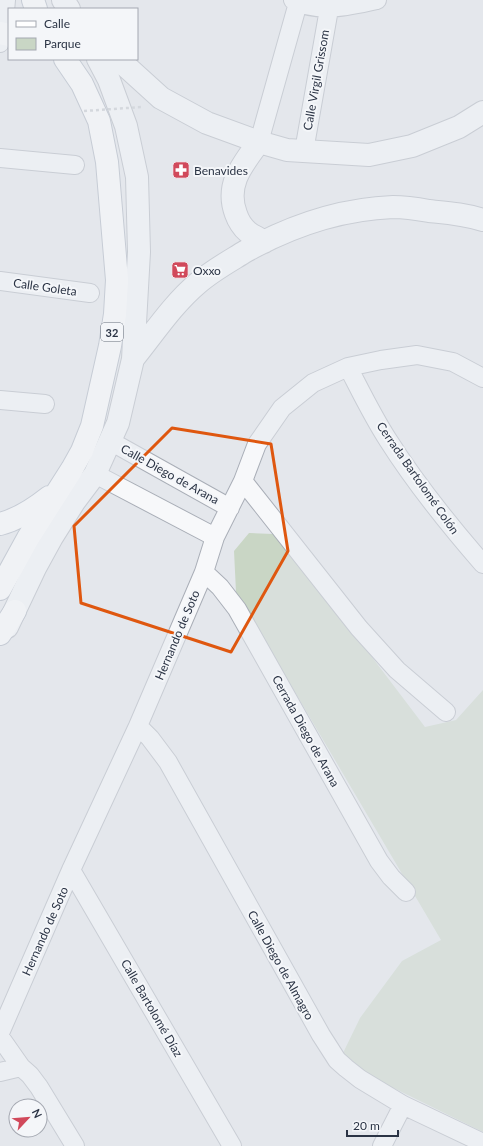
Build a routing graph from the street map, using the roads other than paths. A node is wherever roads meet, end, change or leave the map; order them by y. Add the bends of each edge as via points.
1 (6, 0) edge
2 (377, 0) edge
3 (308, 4) edge
4 (3, 36) edge
5 (66, 60) edge
6 (98, 60) edge
7 (119, 60) edge
8 (483, 112) edge
9 (259, 142) junction
10 (304, 152) junction
11 (0, 158) edge
12 (75, 165) dead end
13 (483, 220) edge
14 (264, 242) junction
15 (0, 281) edge
16 (90, 294) dead end
17 (133, 359) junction
18 (348, 367) junction
19 (483, 378) edge
20 (0, 400) edge
21 (46, 404) dead end
22 (110, 441) junction
23 (95, 474) junction
24 (243, 481) junction
25 (59, 488) junction
26 (230, 508) junction
27 (0, 524) edge
28 (215, 537) junction
29 (483, 564) edge
30 (204, 572) junction
31 (0, 589) edge
32 (15, 611) junction
33 (0, 634) edge
34 (0, 643) edge
35 (446, 712) dead end
36 (138, 726) junction
37 (71, 870) junction
38 (406, 892) dead end
39 (0, 1034) edge
40 (0, 1037) edge
41 (21, 1067) junction
42 (0, 1072) edge
43 (403, 1105) junction
44 (483, 1144) edge
45 (74, 1146) edge
46 (232, 1146) edge
47 (382, 1146) edge

1 - 4 street
2 - 3 street via 358,4
3 - 9 street
3 - 10 street, Calle Virgil Grissom
5 - 25 main road, 32 via 82,84 98,121 107,162 117,280 110,346 92,426 72,470
6 - 17 street via 126,126 136,177 139,252
7 - 9 street via 161,98 207,123
8 - 10 street via 459,127 412,146 369,155
9 - 10 street
9 - 14 street via 242,166 233,185 232,206 247,232
11 - 12 street
13 - 14 street via 465,214 394,207 364,210 310,223
14 - 17 street via 226,263 198,283
15 - 16 street, Calle Goleta
17 - 22 street via 118,423
18 - 19 street, Hernando de Soto via 417,355 453,362
18 - 24 street, Hernando de Soto via 313,383 282,408 257,444
18 - 29 street, Cerrada Bartolomé Colón via 388,440 441,515
20 - 21 street
22 - 23 street
22 - 26 street, Calle Diego de Arana
23 - 28 street
23 - 32 street via 52,537
24 - 26 street, Hernando de Soto
24 - 35 street via 359,628 397,670
25 - 27 main road via 34,508 12,521
25 - 31 main road, 32
26 - 28 street, Hernando de Soto
28 - 30 street, Hernando de Soto
30 - 36 street, Hernando de Soto
30 - 38 street, Cerrada Diego de Arana via 237,609 379,861
32 - 33 main road
32 - 34 street
36 - 37 street, Hernando de Soto
36 - 43 street, Calle Diego de Almagro via 168,762 332,1052 360,1079
37 - 39 street, Hernando de Soto
37 - 46 street, Calle Bartolomé Díaz
40 - 41 street
41 - 42 street
41 - 45 street via 30,1075
43 - 44 street, Calle Diego de Almagro
43 - 47 street

